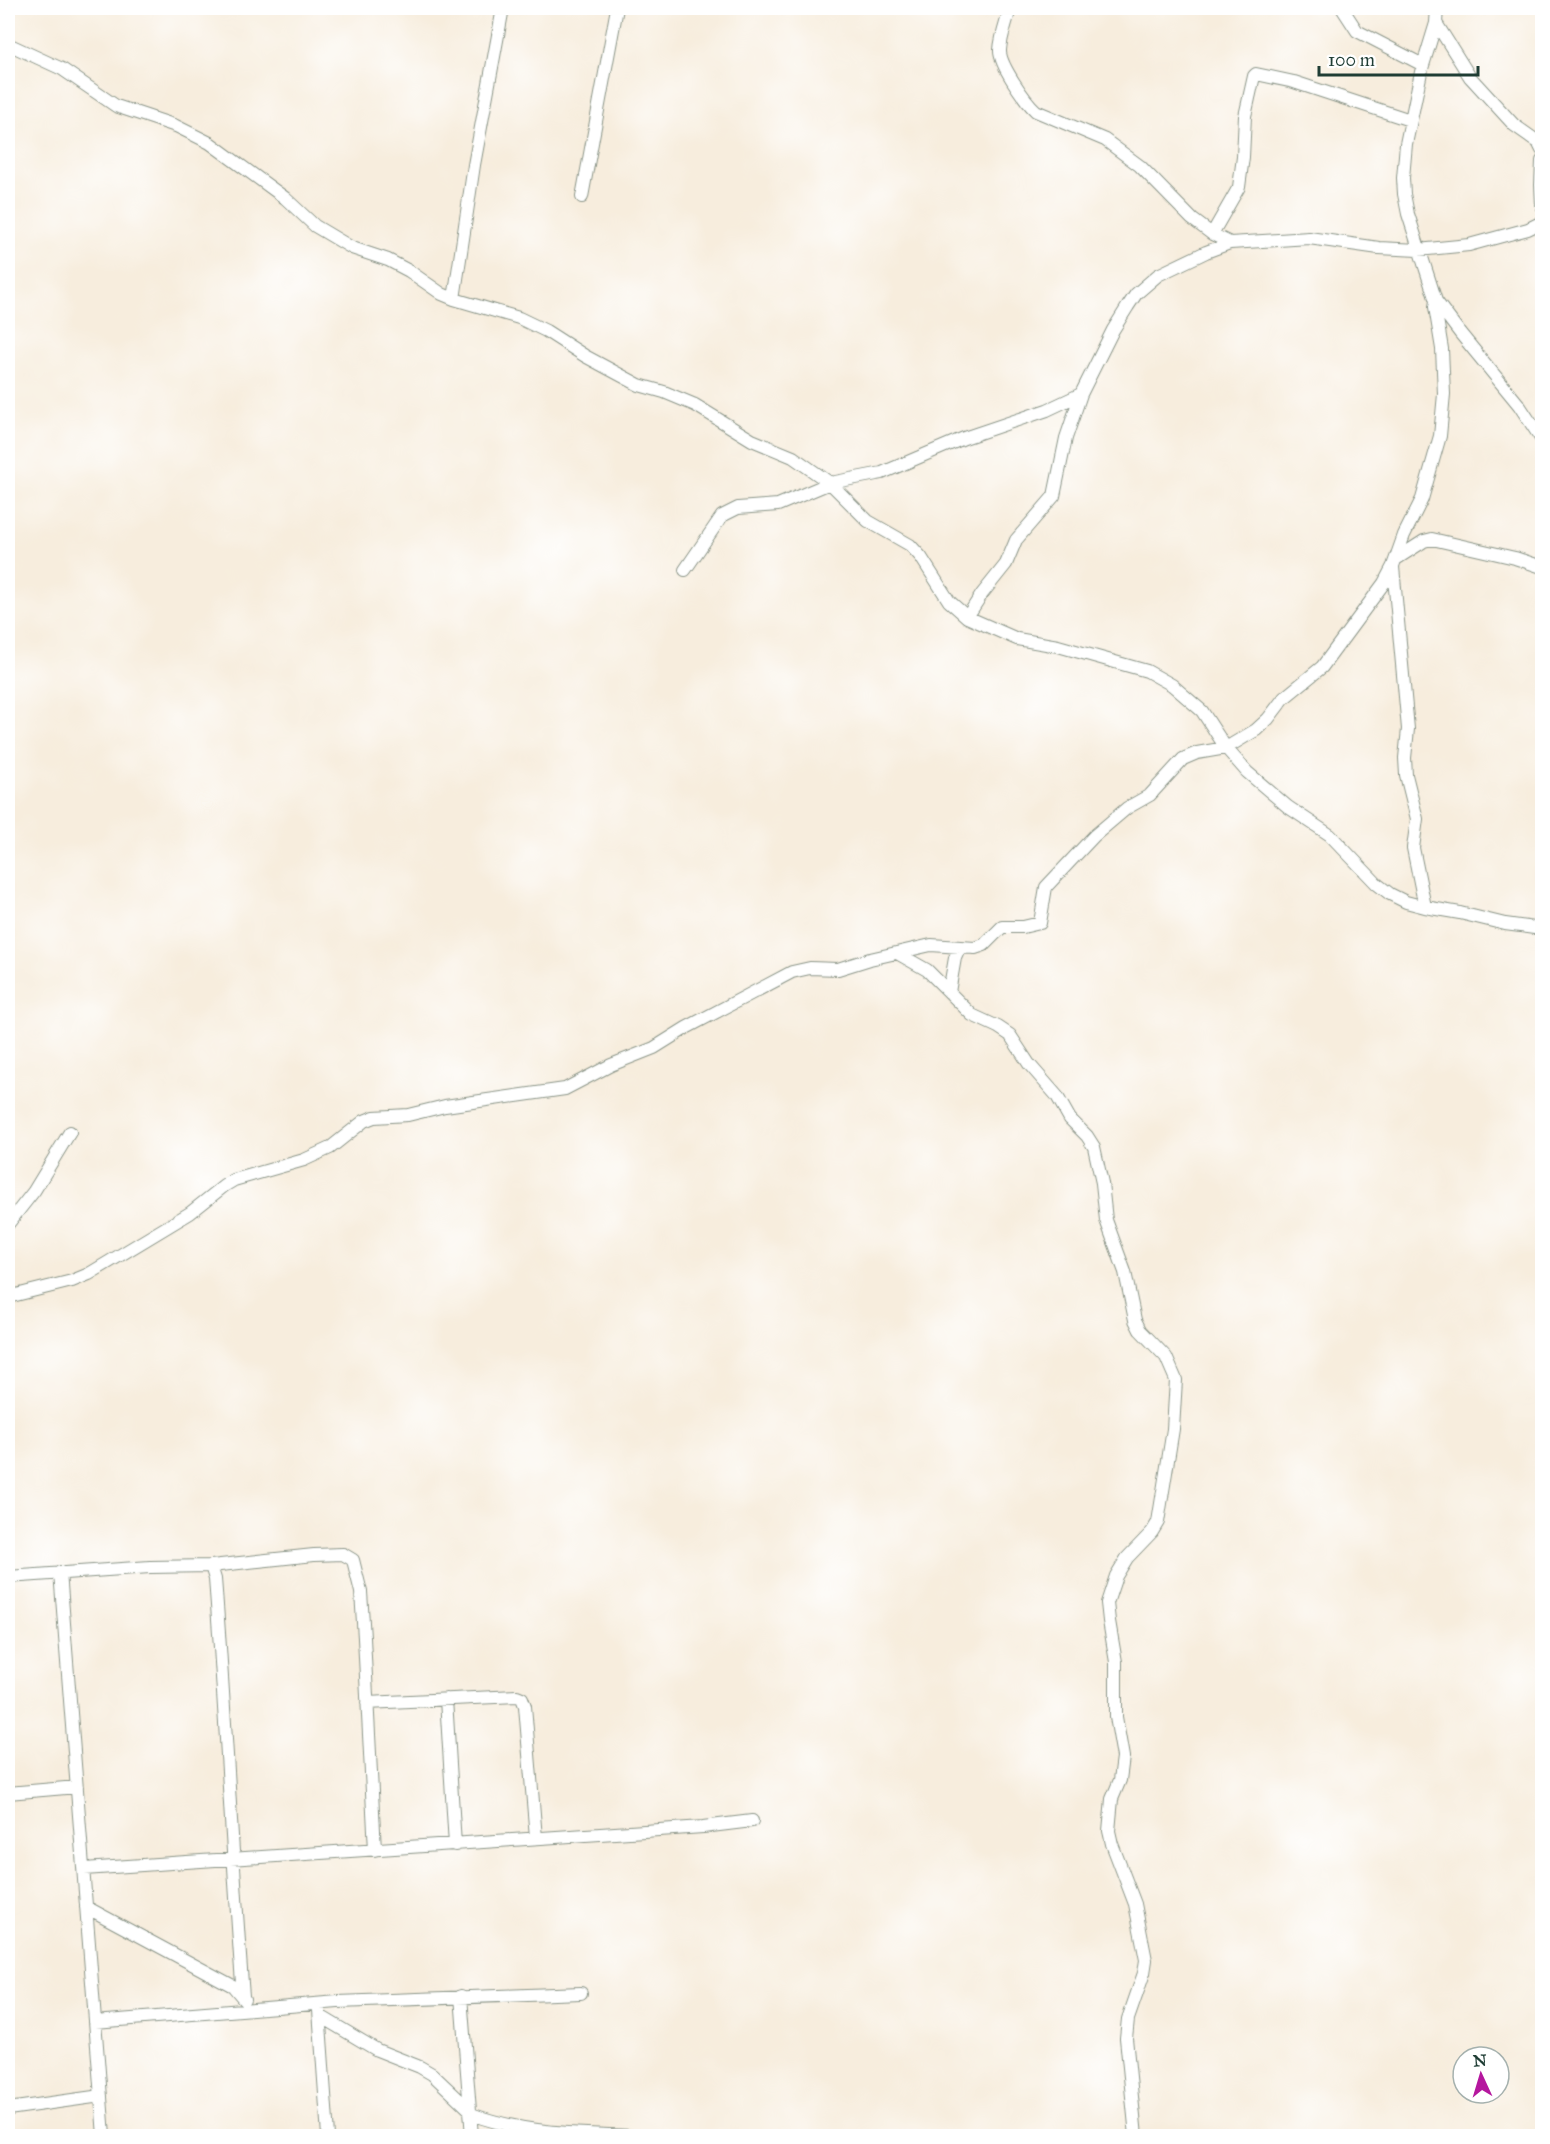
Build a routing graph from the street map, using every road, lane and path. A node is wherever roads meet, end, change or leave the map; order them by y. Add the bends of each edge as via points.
1 (503, 8) edge
2 (616, 8) edge
3 (1010, 8) edge
4 (1342, 8) edge
5 (1437, 8) edge
6 (1436, 23) junction
7 (8, 44) edge
8 (1423, 65) junction
9 (1410, 120) junction
10 (1542, 150) edge
11 (1542, 161) edge
12 (582, 197) dead end
13 (1542, 206) edge
14 (1542, 222) edge
15 (1212, 234) junction
16 (1230, 243) junction
17 (1418, 250) junction
18 (454, 299) junction
19 (1436, 301) junction
20 (1081, 394) junction
21 (1542, 440) edge
22 (831, 483) junction
23 (1395, 562) junction
24 (1542, 567) edge
25 (685, 570) dead end
26 (967, 617) junction
27 (1226, 748) junction
28 (1425, 907) junction
29 (1542, 929) edge
30 (960, 947) junction
31 (897, 953) junction
32 (949, 992) junction
33 (70, 1132) dead end
34 (8, 1224) edge
35 (8, 1297) edge
36 (211, 1566) junction
37 (60, 1572) junction
38 (8, 1577) edge
39 (446, 1699) junction
40 (367, 1703) junction
41 (77, 1787) junction
42 (8, 1793) edge
43 (752, 1821) dead end
44 (536, 1838) junction
45 (455, 1845) junction
46 (375, 1850) junction
47 (232, 1858) junction
48 (84, 1869) junction
49 (86, 1906) junction
50 (581, 1993) dead end
51 (461, 1996) junction
52 (244, 2003) junction
53 (319, 2010) junction
54 (95, 2022) junction
55 (101, 2096) junction
56 (8, 2109) edge
57 (470, 2112) junction
58 (104, 2136) edge
59 (328, 2136) edge
60 (472, 2136) edge
61 (636, 2136) edge
62 (1136, 2136) edge

1 - 18 street
2 - 12 street
3 - 15 street via 1000,57 1030,106 1105,140 1140,166
4 - 8 street via 1357,31
5 - 6 street
6 - 8 street
6 - 10 street via 1470,78
7 - 18 street via 62,69 116,106 176,126 210,143 285,198 315,226 352,248 388,260
8 - 9 street
9 - 15 street via 1294,82 1256,74 1245,116 1239,187
9 - 17 street via 1404,194
11 - 13 street
14 - 17 street via 1469,245
15 - 16 street
16 - 17 street via 1309,238
16 - 20 street via 1158,275 1136,294
17 - 19 street
18 - 22 street via 519,318 546,331 639,385 695,405 752,440 793,457
19 - 21 street
19 - 23 street via 1443,418 1422,499
20 - 22 street via 882,473
20 - 26 street via 1066,438 1054,496 1016,540 1006,564
22 - 25 street via 778,505 729,511
22 - 26 street via 868,521 910,545 950,601
23 - 24 street via 1432,539
23 - 27 street via 1322,667 1284,698 1256,730
23 - 28 street via 1408,729 1406,775 1417,819 1413,848
26 - 27 street via 1017,639 1058,646 1147,671 1193,701
27 - 28 street via 1288,807 1330,835 1377,884 1406,902
27 - 30 street via 1183,759 1150,795 1127,808 1094,836 1046,887 1040,923 1002,927 980,947
28 - 29 street
30 - 31 street via 931,945
30 - 32 street
31 - 32 street via 921,966
31 - 35 street via 838,969 792,972 654,1048 565,1089 364,1121 330,1148 304,1160 234,1180 197,1208 89,1274
32 - 62 street via 972,1015 1010,1035 1070,1119 1091,1141 1100,1171 1106,1220 1125,1272 1135,1320 1166,1357 1176,1380 1173,1429 1158,1522 1127,1558 1107,1603 1123,1757 1112,1799 1109,1831 1135,1904 1146,1959 1126,2038
33 - 34 street via 34,1191
36 - 37 street
36 - 40 street via 314,1555 343,1554 353,1560 361,1592
36 - 47 street via 222,1669
37 - 38 street
37 - 41 street
39 - 40 street
39 - 44 street via 522,1698
39 - 45 street
40 - 46 street
41 - 42 street
41 - 48 street
43 - 44 street
44 - 45 street
45 - 46 street
46 - 47 street
47 - 48 street
47 - 52 street
48 - 49 street
49 - 52 street via 233,1986
49 - 54 street
50 - 51 street
51 - 53 street
51 - 57 street
52 - 53 street
52 - 54 street
53 - 57 street via 377,2050 432,2074
53 - 59 street
54 - 55 street
55 - 56 street
55 - 58 street
57 - 60 street
57 - 61 street via 511,2127 545,2132

